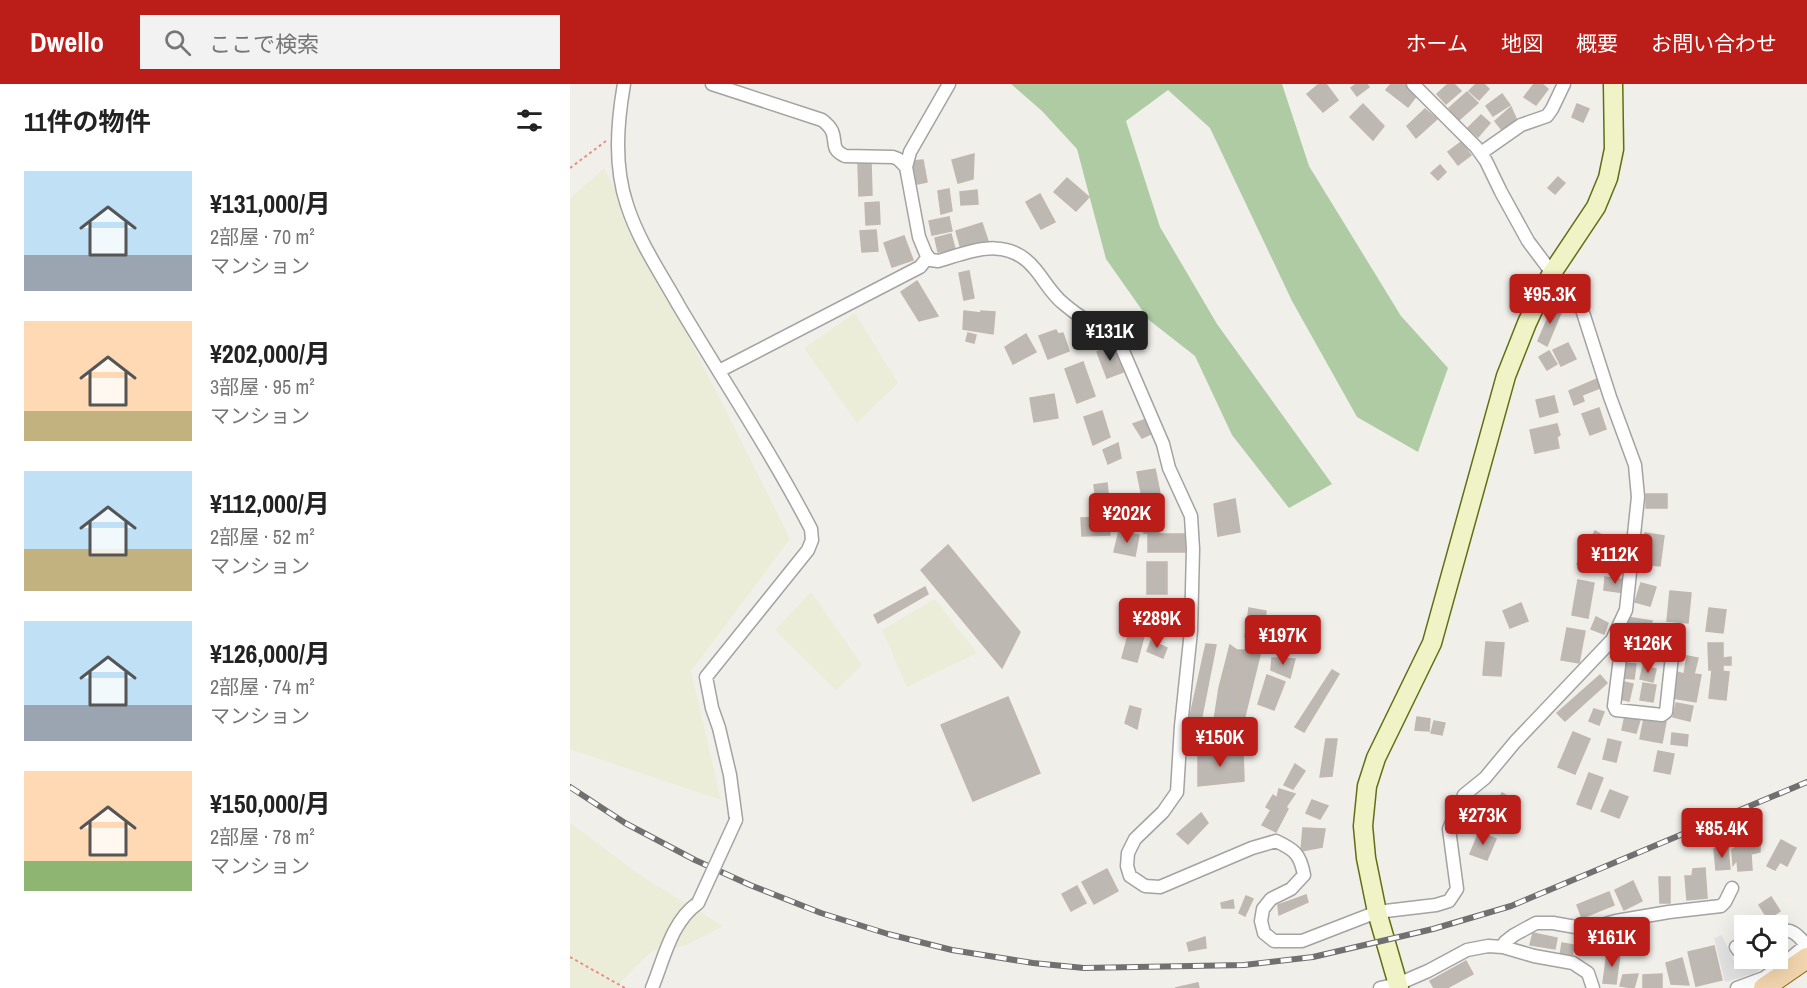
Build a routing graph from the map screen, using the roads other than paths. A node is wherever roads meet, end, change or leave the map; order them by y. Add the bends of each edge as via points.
1 (624, 84) edge
2 (712, 84) edge
3 (950, 84) edge
4 (1413, 84) edge
5 (1564, 84) edge
6 (1613, 84) edge
7 (1481, 153) junction
8 (906, 167) junction
9 (928, 257) junction
10 (1552, 273) junction
11 (719, 371) junction
12 (1616, 645) junction
13 (1732, 888) dead end
14 (1377, 912) junction
15 (1788, 930) edge
16 (1807, 945) edge
17 (1503, 946) junction
18 (1807, 958) edge
19 (653, 986) edge
20 (1398, 986) edge
21 (1380, 988) edge
22 (1593, 988) edge
23 (1737, 988) edge
24 (1764, 988) edge

1 - 11 street via 617,156 626,203 639,239
2 - 8 street via 822,120 833,131 838,153 845,156 898,159
3 - 8 street via 910,152
4 - 7 street
5 - 7 street via 1546,116 1521,125
6 - 10 street via 1614,148 1608,178 1596,207
7 - 10 street via 1518,225
8 - 9 street via 919,237
9 - 11 street via 920,267
9 - 14 street via 938,261 985,248 1010,251 1033,267 1066,306 1108,330 1120,344 1191,516 1191,631 1177,792 1135,839 1128,853 1130,876 1145,886 1161,886 1276,841 1296,853 1304,875 1263,909 1264,933 1274,941 1302,941
10 - 12 street via 1578,297 1635,465 1638,497 1626,610
10 - 14 street via 1506,376 1432,643 1366,786 1363,826
11 - 19 street, bridge via 793,496 811,529 812,540 706,677 730,775 736,820 698,903 677,924
12 - 12 street via 1616,710 1662,715 1666,712 1672,656
12 - 14 street via 1464,795 1449,829 1456,889 1449,901
13 - 17 street via 1721,906 1587,929 1536,922 1514,934
14 - 20 street
15 - 16 street
16 - 23 street via 1764,978
17 - 20 street via 1467,950
17 - 22 street via 1573,963 1588,973
18 - 24 main road
20 - 21 street

